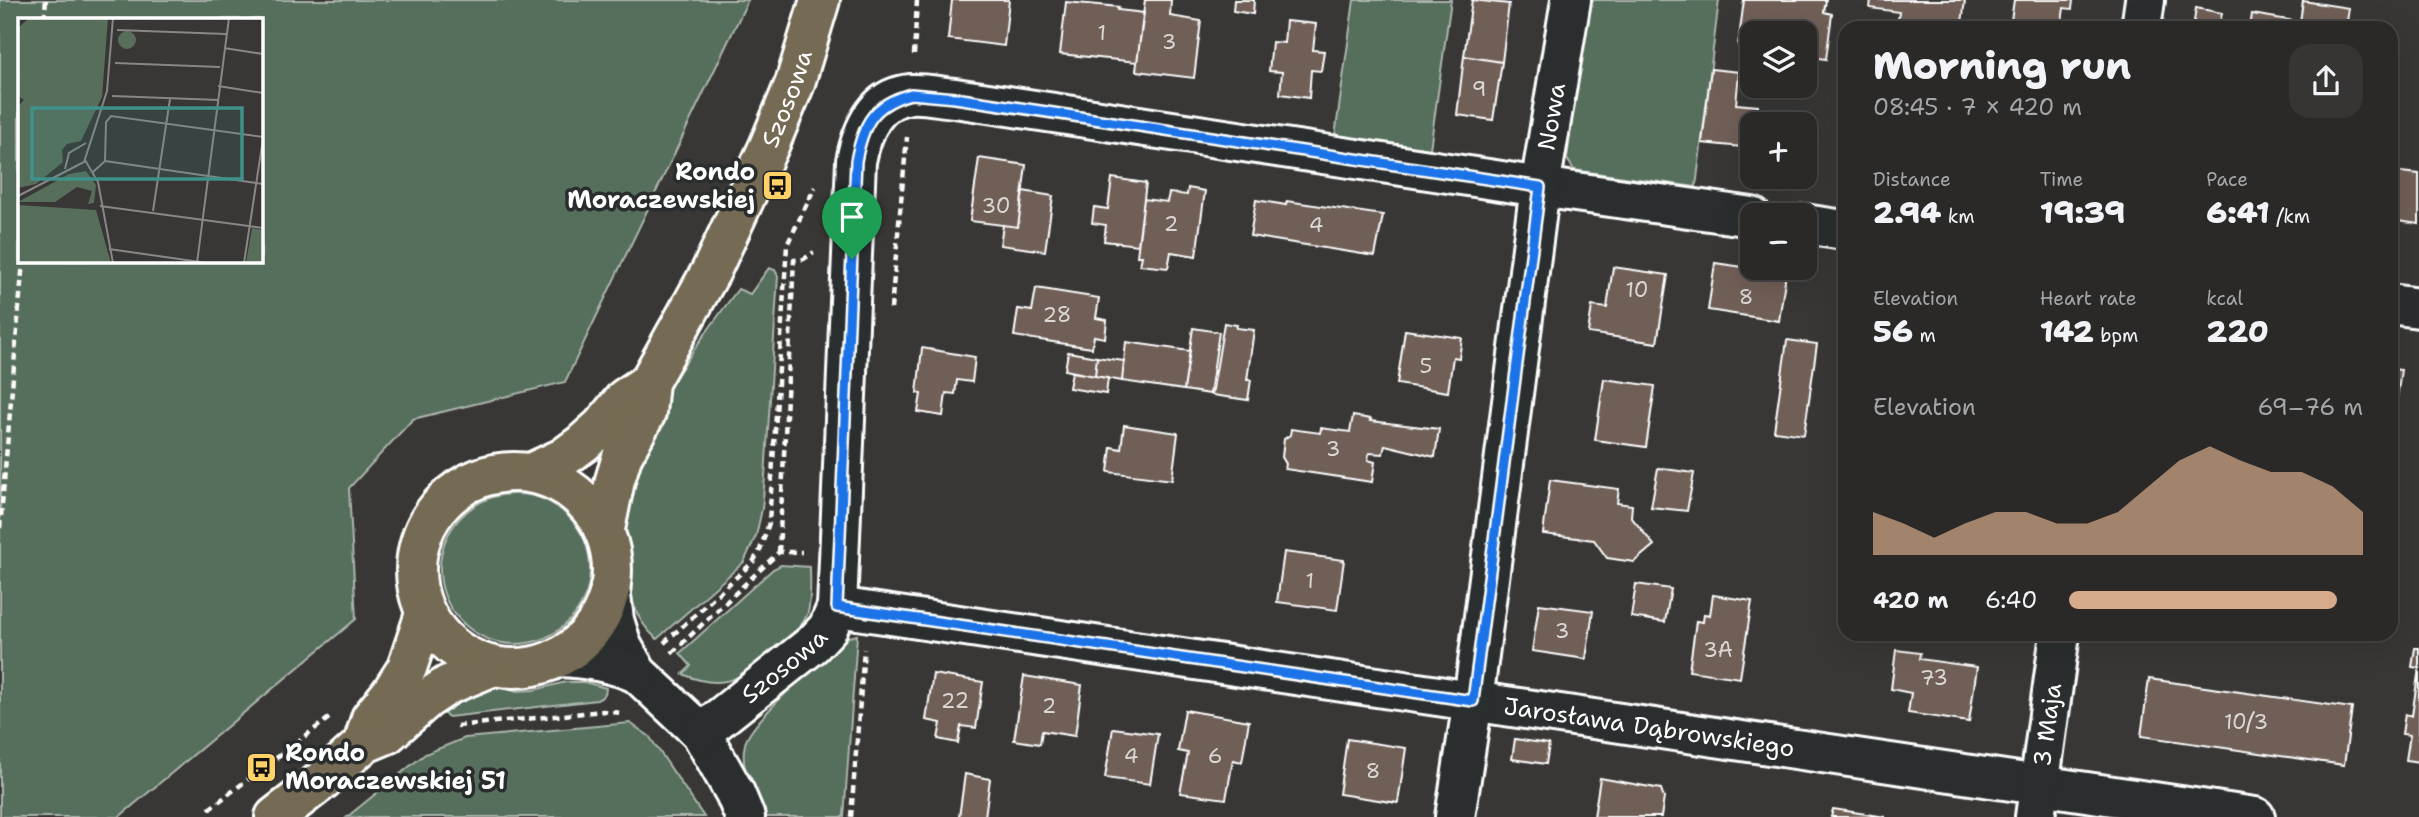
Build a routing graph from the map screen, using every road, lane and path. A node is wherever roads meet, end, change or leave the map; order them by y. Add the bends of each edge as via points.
1 (46, 0) edge
2 (820, 0) edge
3 (918, 0) edge
4 (1571, 0) edge
5 (2144, 0) edge
6 (44, 18) edge
7 (2142, 21) edge
8 (911, 94) junction
9 (816, 186) dead end
10 (1540, 187) junction
11 (1740, 215) edge
12 (1817, 226) edge
13 (1838, 229) edge
14 (23, 262) edge
15 (2398, 305) edge
16 (2419, 308) edge
17 (891, 312) dead end
18 (649, 382) junction
19 (533, 472) junction
20 (0, 528) edge
21 (605, 529) junction
22 (839, 554) junction
23 (610, 588) junction
24 (837, 607) junction
25 (884, 614) junction
26 (424, 617) junction
27 (2059, 641) edge
28 (560, 657) junction
29 (655, 659) junction
30 (489, 668) junction
31 (1473, 701) junction
32 (603, 711) dead end
33 (456, 726) dead end
34 (701, 733) junction
35 (363, 744) junction
36 (2037, 801) edge
37 (275, 817) edge
38 (744, 817) edge
39 (851, 817) edge
40 (1455, 817) edge
41 (2255, 817) edge

1 - 6 path
2 - 18 main road, Szosowa via 795,83 769,146 711,271
3 - 8 path
4 - 10 street, Nowa
5 - 7 street
8 - 10 street
8 - 17 path
8 - 22 street, Szosowa via 883,105 871,117 860,138 856,161
9 - 29 path via 787,245 769,523 760,550
10 - 11 street
10 - 31 street, Nowa
12 - 13 street
14 - 20 path
15 - 16 street
18 - 19 main road, Szosowa via 625,398 601,427 563,458
18 - 21 main road, Szosowa via 646,413 622,457
19 - 21 main road via 566,484 589,504
19 - 26 main road via 505,472 478,479 453,494 433,517 422,544 416,581
21 - 23 main road via 612,558
22 - 24 street, Szosowa
22 - 29 path via 779,552
23 - 28 main road via 601,618 585,639
23 - 29 street via 622,646
24 - 25 street, Jarosława Dąbrowskiego
24 - 34 street, Szosowa via 828,628 813,644
25 - 31 street, Jarosława Dąbrowskiego
25 - 39 path via 881,633 865,639
26 - 30 main road via 441,640
26 - 35 main road via 407,668 370,718
27 - 36 street, 3 Maja
28 - 29 street via 614,663
28 - 30 main road via 526,667
29 - 34 street
30 - 35 main road via 449,685 387,734
31 - 36 street, Jarosława Dąbrowskiego
31 - 40 street, Nowa
32 - 33 path
34 - 38 street
35 - 37 main road
36 - 41 street, Jarosława Dąbrowskiego

